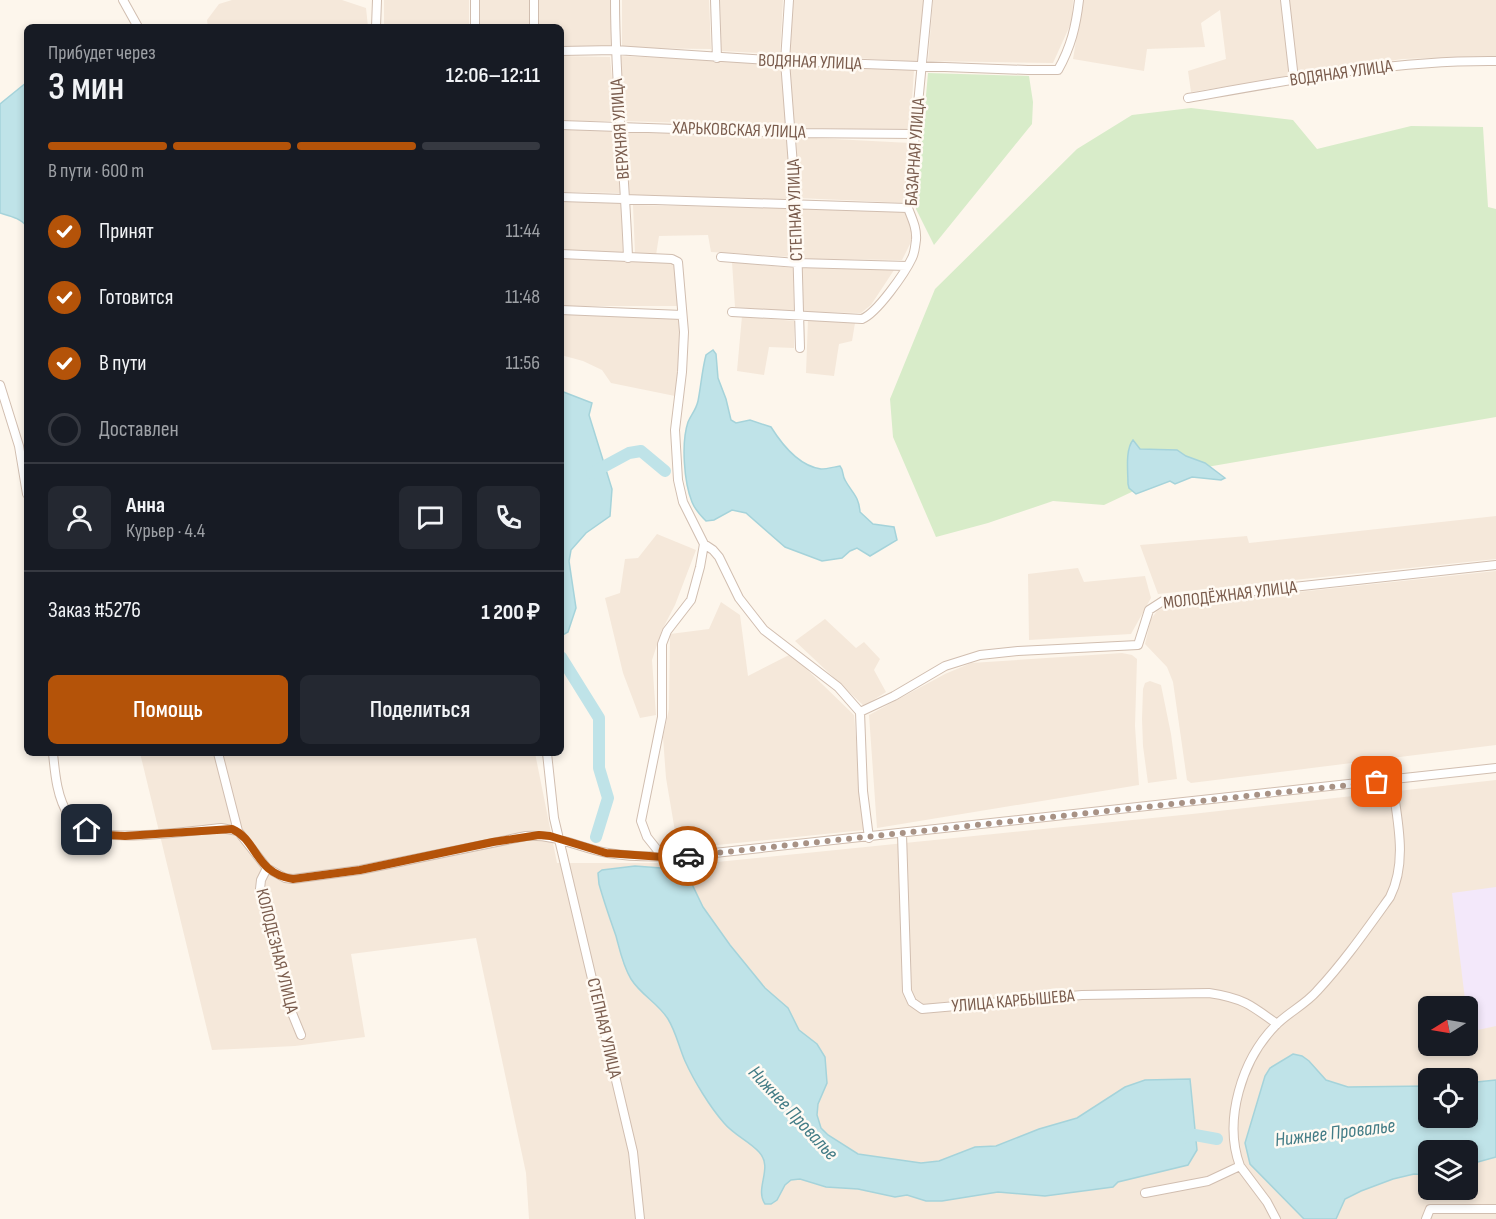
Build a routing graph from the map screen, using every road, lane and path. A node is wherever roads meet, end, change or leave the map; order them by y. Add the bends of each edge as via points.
1 (123, 0) edge
2 (377, 0) edge
3 (475, 0) edge
4 (534, 0) edge
5 (615, 0) edge
6 (715, 0) edge
7 (789, 0) edge
8 (928, 0) edge
9 (1079, 0) edge
10 (1285, 0) edge
11 (136, 24) edge
12 (376, 24) edge
13 (475, 24) edge
14 (534, 24) edge
15 (615, 50) junction
16 (564, 51) edge
17 (717, 58) junction
18 (785, 61) junction
19 (1496, 61) edge
20 (922, 66) junction
21 (1294, 79) junction
22 (1188, 98) dead end
23 (564, 125) edge
24 (619, 126) junction
25 (791, 133) junction
26 (916, 134) junction
27 (564, 197) edge
28 (626, 199) junction
29 (796, 205) junction
30 (909, 208) junction
31 (564, 254) edge
32 (721, 256) dead end
33 (628, 258) junction
34 (797, 263) junction
35 (907, 266) junction
36 (564, 310) edge
37 (732, 312) dead end
38 (682, 315) junction
39 (798, 315) junction
40 (800, 348) dead end
41 (0, 385) edge
42 (24, 476) edge
43 (704, 544) junction
44 (1496, 565) edge
45 (860, 712) junction
46 (54, 756) edge
47 (219, 756) edge
48 (547, 756) edge
49 (1496, 768) edge
50 (1392, 781) junction
51 (238, 831) junction
52 (902, 834) junction
53 (869, 838) junction
54 (559, 839) junction
55 (663, 857) junction
56 (267, 868) junction
57 (1277, 1024) junction
58 (301, 1035) dead end
59 (1240, 1166) junction
60 (1145, 1193) dead end
61 (1496, 1209) edge
62 (640, 1219) edge
63 (1276, 1219) edge
64 (1426, 1219) edge

1 - 11 street
2 - 12 street
3 - 13 street
4 - 14 street
5 - 15 street, ВЕРХНЯЯ УЛИЦА
6 - 17 street
7 - 18 street, СТЕПНАЯ УЛИЦА
8 - 20 street, БАЗАРНАЯ УЛИЦА
9 - 20 street, ВОДЯНАЯ УЛИЦА via 1069,51 1058,70
10 - 21 street
15 - 16 street, ВОДЯНАЯ УЛИЦА
15 - 17 street, ВОДЯНАЯ УЛИЦА
15 - 24 street, ВЕРХНЯЯ УЛИЦА
17 - 18 street, ВОДЯНАЯ УЛИЦА
18 - 20 street, ВОДЯНАЯ УЛИЦА
18 - 25 street, СТЕПНАЯ УЛИЦА
19 - 21 street, ВОДЯНАЯ УЛИЦА via 1407,64
20 - 26 street, БАЗАРНАЯ УЛИЦА
21 - 22 street, ВОДЯНАЯ УЛИЦА
23 - 24 street, ХАРЬКОВСКАЯ УЛИЦА
24 - 25 street, ХАРЬКОВСКАЯ УЛИЦА
24 - 28 street, ВЕРХНЯЯ УЛИЦА
25 - 26 street, ХАРЬКОВСКАЯ УЛИЦА
25 - 29 street, СТЕПНАЯ УЛИЦА
26 - 30 street, БАЗАРНАЯ УЛИЦА
27 - 28 street
28 - 29 street
28 - 33 street, ВЕРХНЯЯ УЛИЦА
29 - 30 street
29 - 34 street, СТЕПНАЯ УЛИЦА
30 - 35 street, БАЗАРНАЯ УЛИЦА via 916,237 915,251
31 - 33 street
32 - 34 street
33 - 38 street via 678,262
34 - 35 street
34 - 39 street, СТЕПНАЯ УЛИЦА
35 - 39 street, БАЗАРНАЯ УЛИЦА via 871,313 861,319
36 - 38 street
37 - 39 street
38 - 43 street via 682,372 675,430 678,480 683,502
39 - 40 street, СТЕПНАЯ УЛИЦА
41 - 42 street
43 - 45 street via 719,557 739,598 764,630 838,687
43 - 55 street via 691,600 667,631 661,655 662,717 640,821
44 - 45 street, МОЛОДЁЖНАЯ УЛИЦА via 1163,601 1149,610 1138,645 1018,651 971,658 945,666
45 - 53 street
46 - 51 street via 62,801 70,818 94,833 221,828
47 - 51 street
48 - 54 street, СТЕПНАЯ УЛИЦА
49 - 50 street
50 - 52 street
50 - 57 street via 1400,856 1395,886 1316,993
51 - 56 street
52 - 53 street
52 - 57 street, УЛИЦА КАРБЫШЕВА via 907,991 912,1002 922,1009 1082,995 1209,993 1248,1002
53 - 55 street
54 - 55 street via 606,853
54 - 56 street via 526,836 305,879 285,878
54 - 62 street, СТЕПНАЯ УЛИЦА via 633,1152
56 - 58 street, КОЛОДЕЗНАЯ УЛИЦА via 260,889
57 - 59 street via 1257,1050 1238,1098 1233,1137
59 - 60 street via 1208,1181
59 - 63 street
61 - 64 street via 1430,1209

